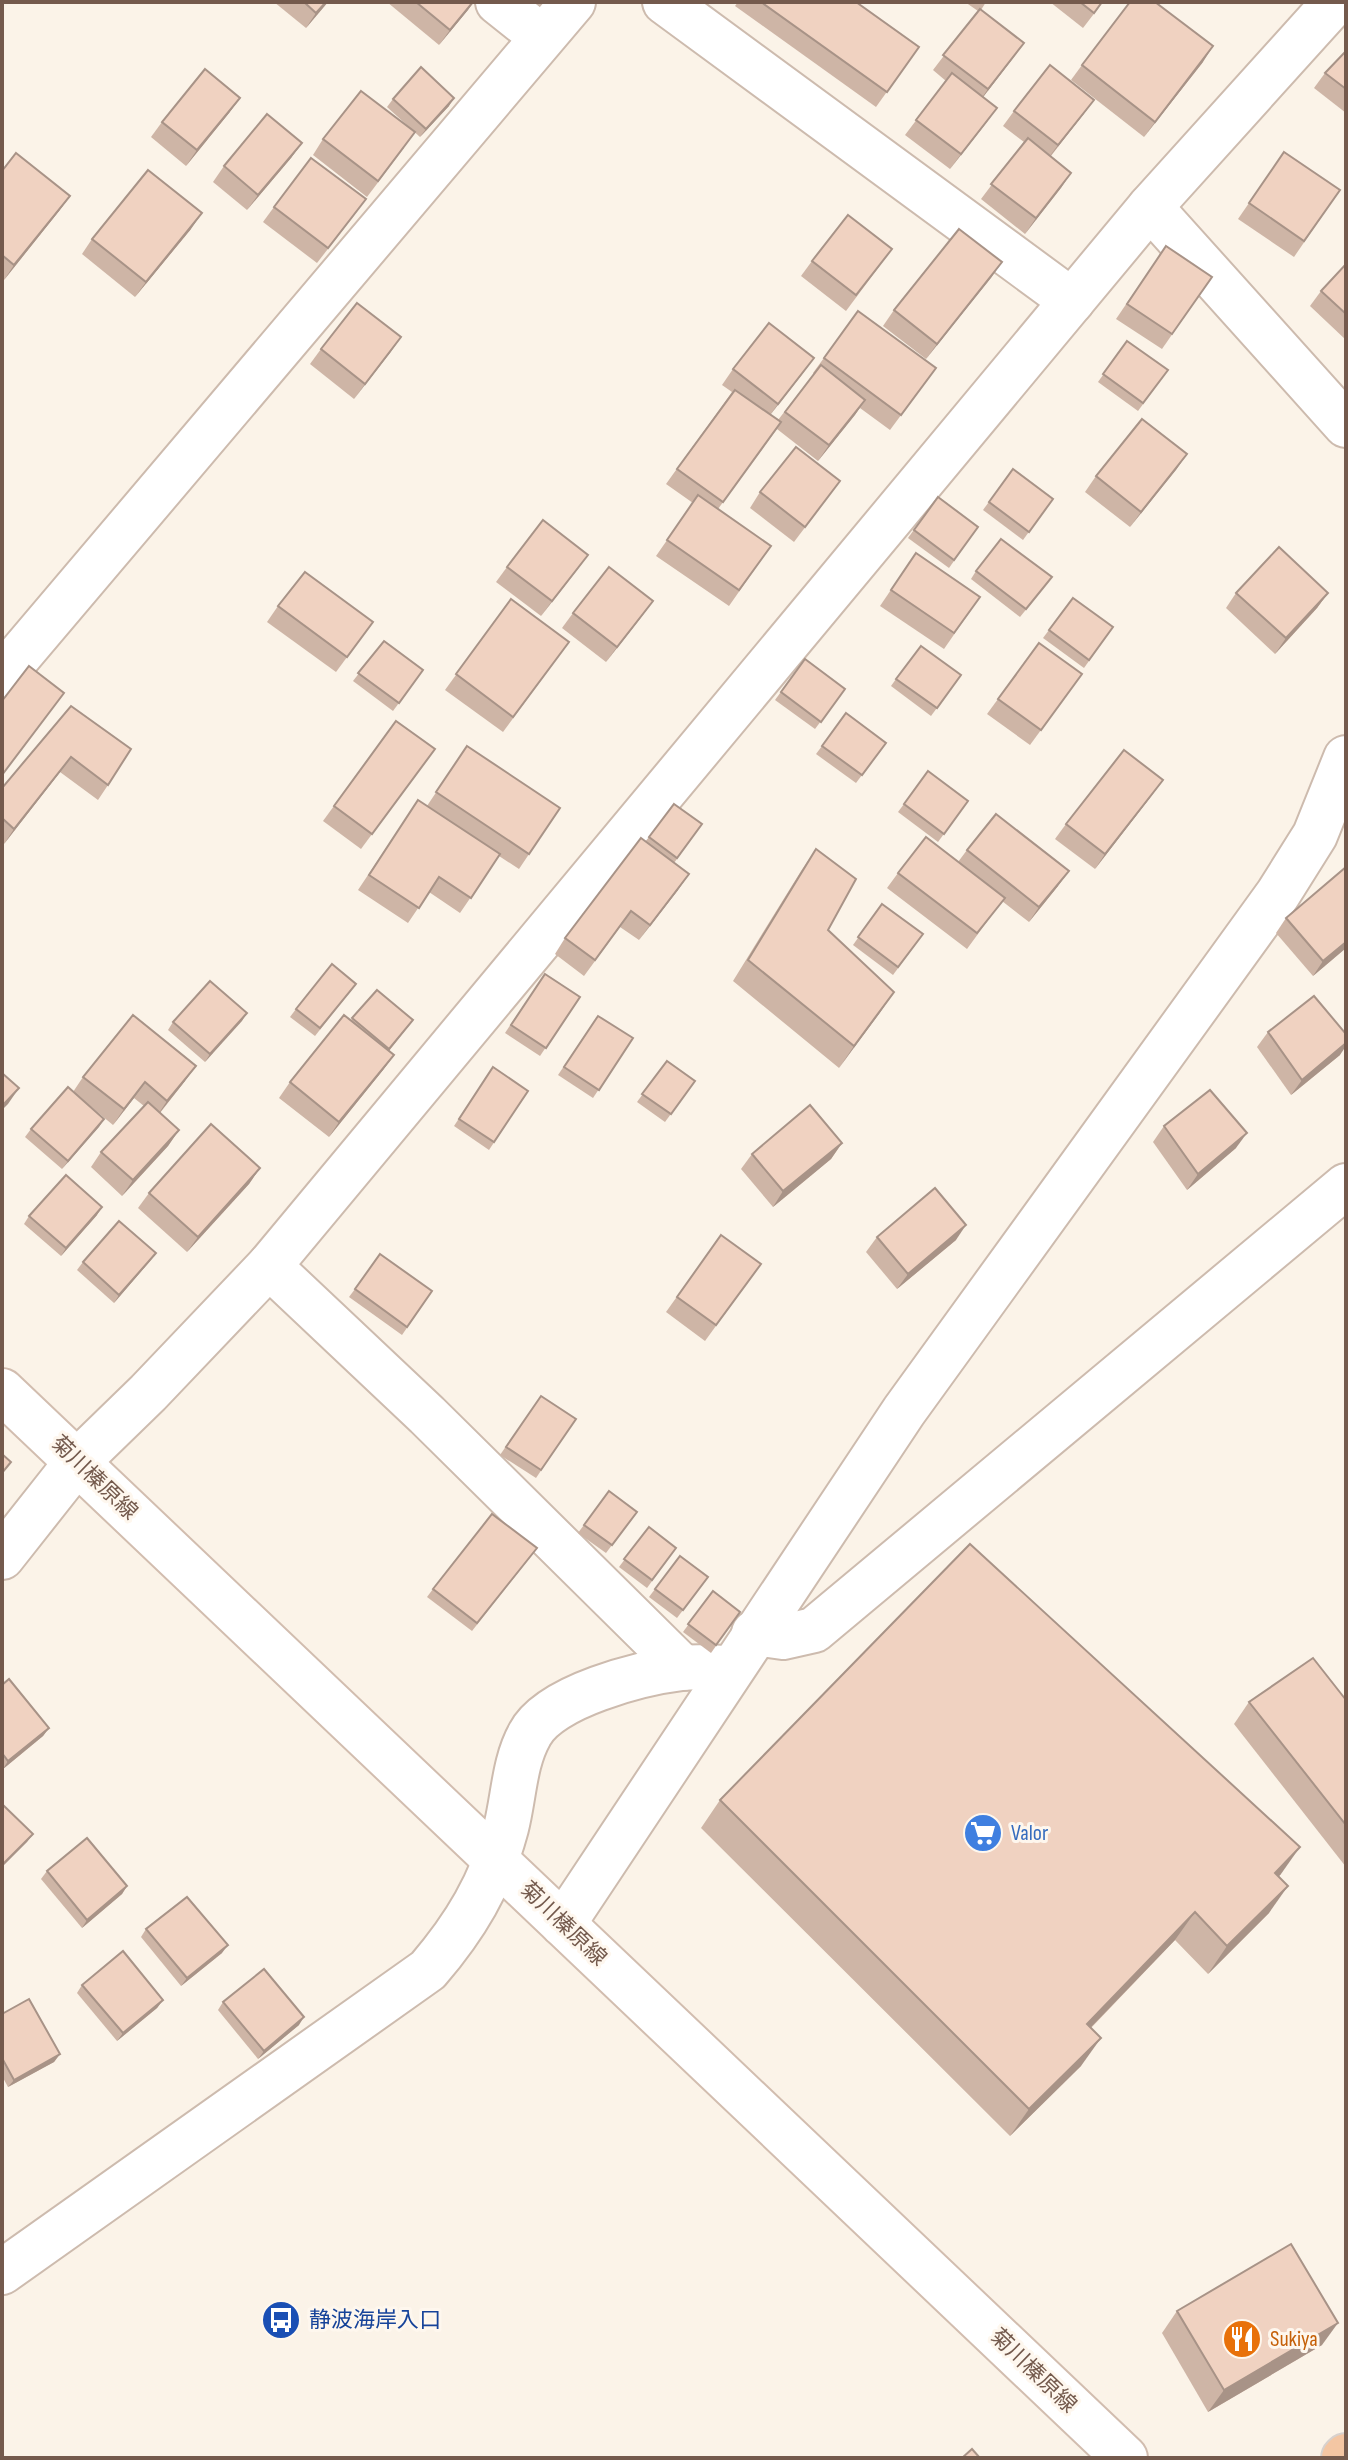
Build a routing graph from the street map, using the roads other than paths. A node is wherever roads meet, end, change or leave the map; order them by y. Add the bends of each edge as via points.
1 (498, 2) edge
2 (573, 2) edge
3 (665, 2) edge
4 (1335, 2) edge
5 (542, 37) junction
6 (1150, 207) junction
7 (1072, 301) junction
8 (1346, 425) edge
9 (2, 676) edge
10 (1346, 758) edge
11 (1346, 1186) edge
12 (269, 1266) junction
13 (2, 1391) edge
14 (77, 1462) junction
15 (2, 1557) edge
16 (743, 1650) junction
17 (683, 1668) junction
18 (496, 1860) junction
19 (563, 1924) junction
20 (2, 2272) edge
21 (1125, 2458) edge

1 - 5 street
2 - 5 street
3 - 7 street
4 - 6 street
5 - 9 street
6 - 7 street
6 - 8 street
7 - 12 street
10 - 16 street via 1315,835 1278,894 904,1411
11 - 16 street via 814,1630
12 - 14 street
12 - 17 street
13 - 14 street, 菊川榛原線
14 - 15 street
14 - 18 street, 菊川榛原線
16 - 17 street
16 - 19 street
17 - 18 street via 593,1690 550,1711 530,1732 520,1759
18 - 19 street, 菊川榛原線
18 - 20 street via 462,1930 428,1970
19 - 21 street, 菊川榛原線

